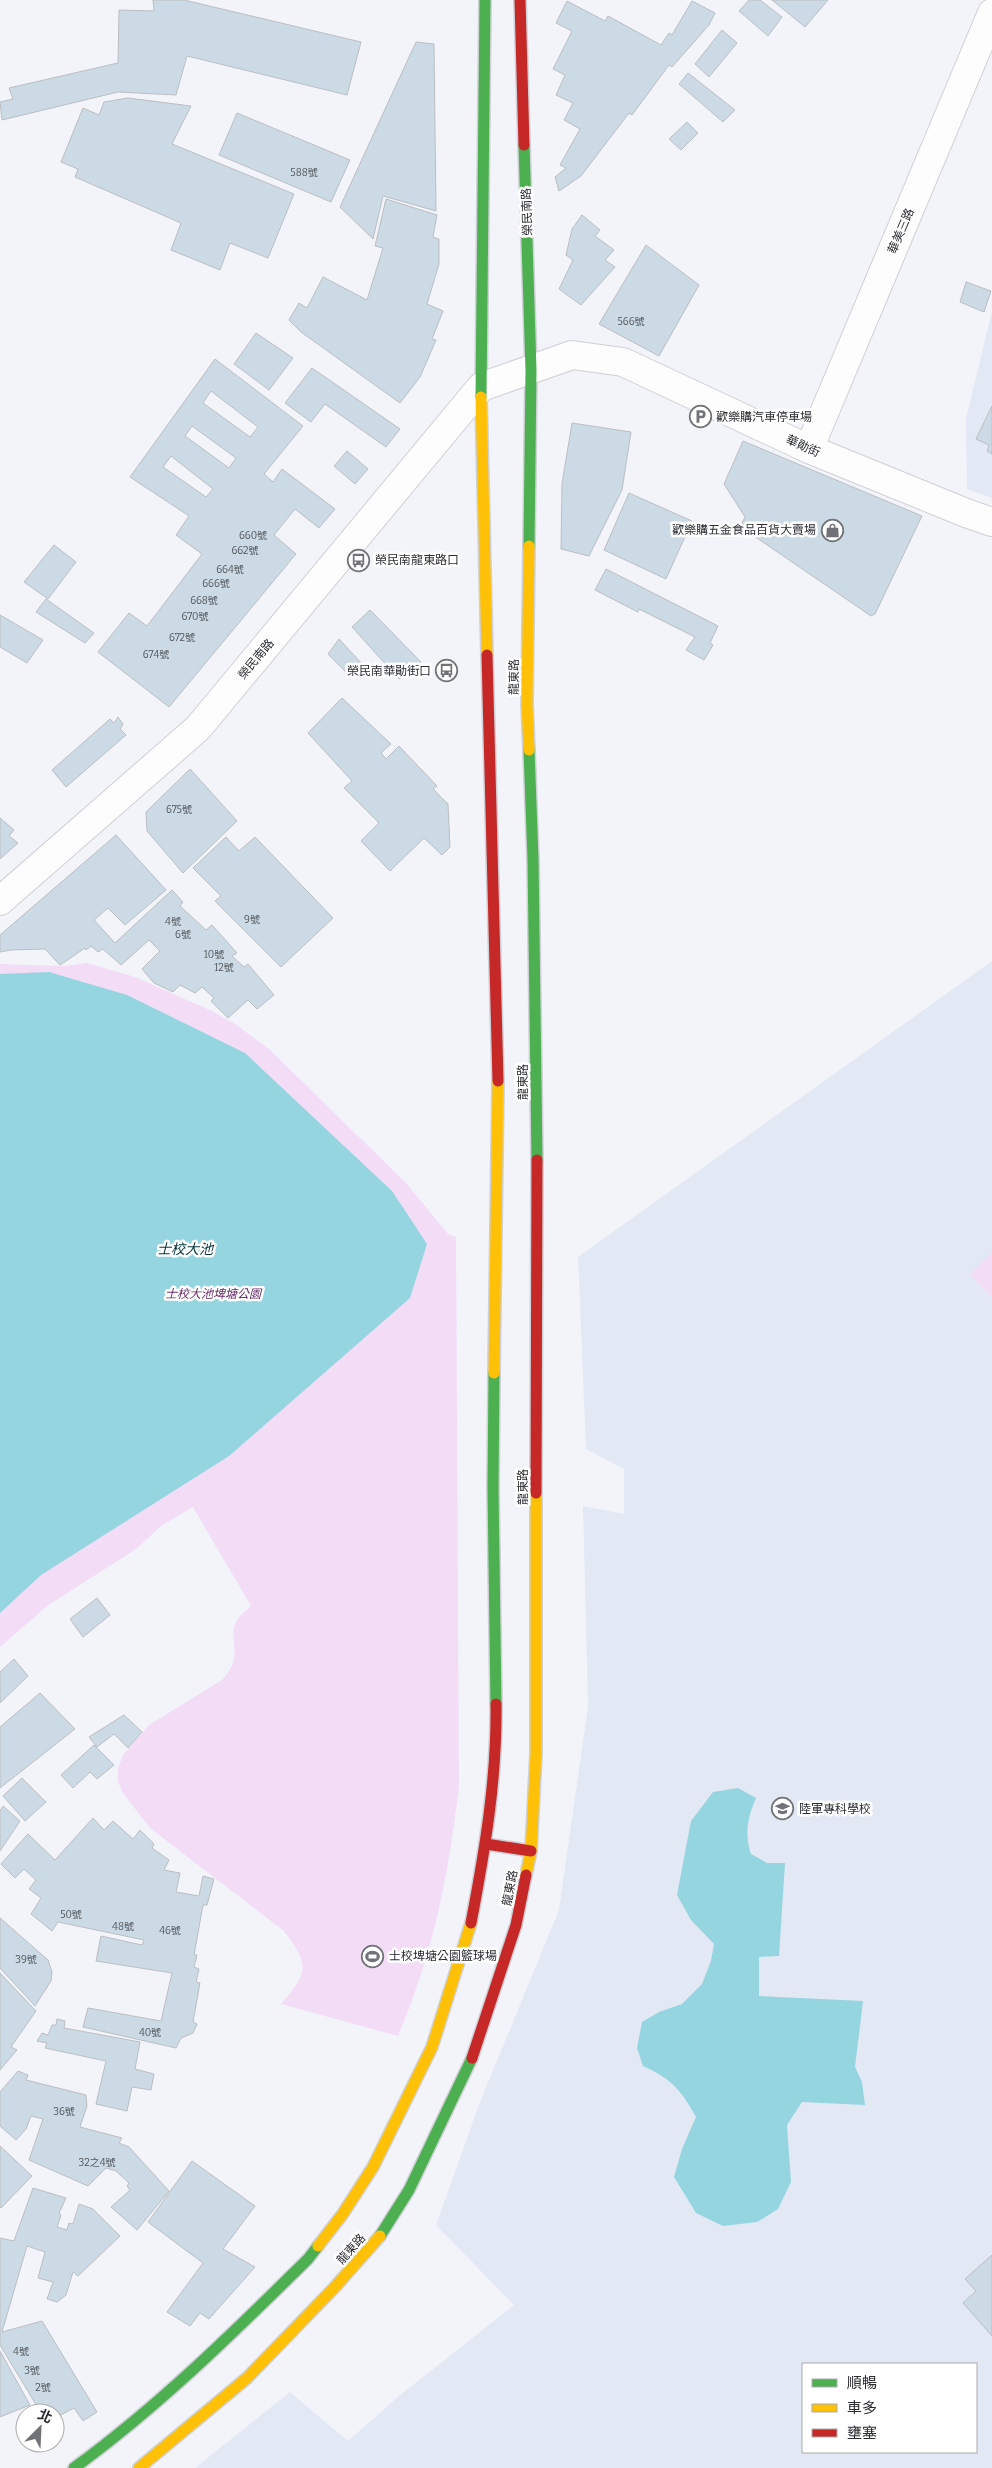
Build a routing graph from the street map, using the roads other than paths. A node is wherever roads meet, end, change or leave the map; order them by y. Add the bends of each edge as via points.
1 (485, 0) edge
2 (520, 0) edge
3 (992, 13) edge
4 (531, 370) junction
5 (481, 386) junction
6 (809, 449) junction
7 (992, 522) edge
8 (0, 901) edge
9 (486, 1844) junction
10 (531, 1851) junction
11 (74, 2468) edge
12 (139, 2468) edge

1 - 5 street
2 - 4 street, 榮民南路
3 - 6 street, 華美三路
4 - 5 street
4 - 6 street, 華勛街 via 572,355 622,362
4 - 10 street, 龍東路 via 527,704 537,1068 537,1508 536,1753
5 - 8 street, 榮民南路 via 198,728
5 - 9 street, 龍東路 via 498,1066 493,1488 497,1748
6 - 7 street, 華勛街
9 - 10 street
9 - 11 street, 龍東路 via 470,1927 432,2046 373,2167 311,2263 219,2353
10 - 12 street, 龍東路 via 516,1925 468,2070 410,2190 375,2244 331,2284 244,2375

